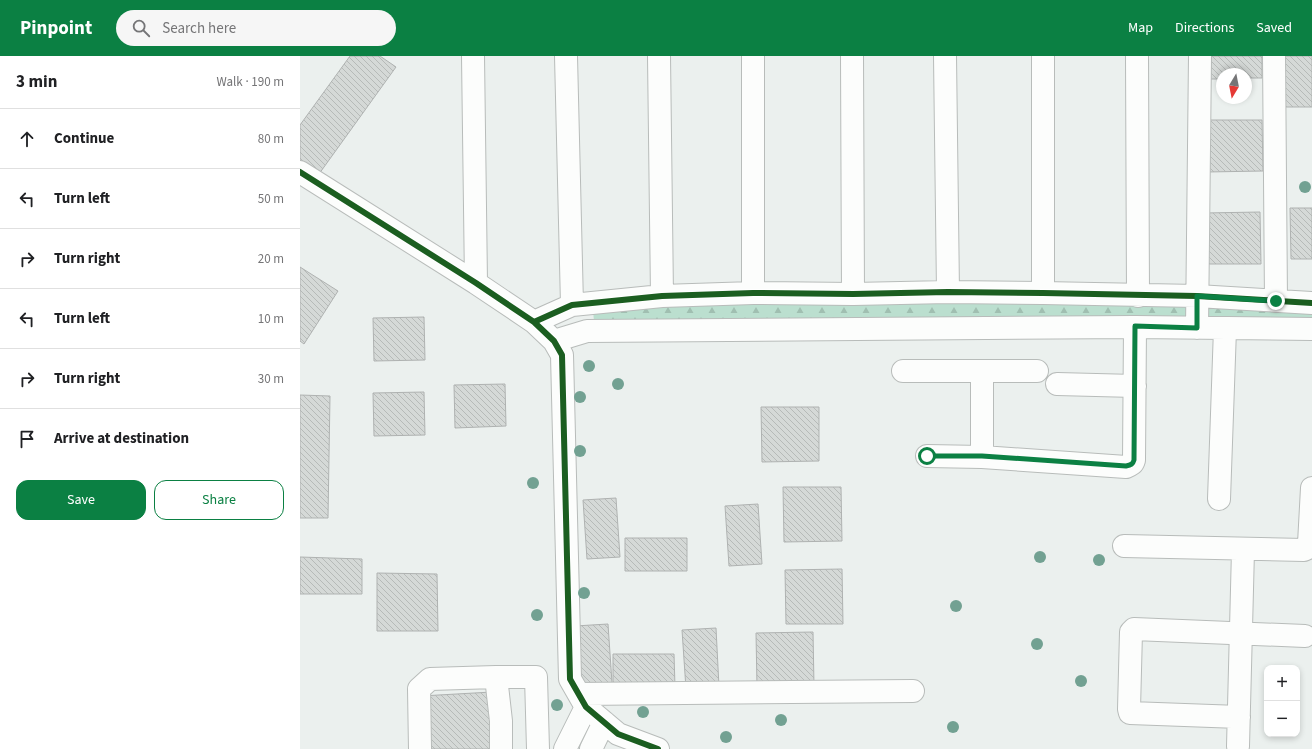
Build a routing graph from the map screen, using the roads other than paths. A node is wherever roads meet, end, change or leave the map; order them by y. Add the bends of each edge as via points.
1 (473, 56) edge
2 (566, 56) edge
3 (658, 56) edge
4 (753, 56) edge
5 (852, 56) edge
6 (945, 56) edge
7 (1043, 56) edge
8 (1137, 56) edge
9 (1200, 56) edge
10 (1274, 56) edge
11 (303, 181) edge
12 (476, 283) junction
13 (948, 292) junction
14 (1043, 293) junction
15 (753, 294) junction
16 (853, 294) junction
17 (662, 296) junction
18 (1138, 296) junction
19 (1197, 296) junction
20 (1276, 301) junction
21 (1312, 303) edge
22 (572, 305) junction
23 (534, 322) junction
24 (1135, 326) junction
25 (1197, 328) junction
26 (1225, 329) junction
27 (1312, 329) edge
28 (554, 341) junction
29 (903, 371) dead end
30 (982, 371) junction
31 (1037, 371) dead end
32 (1057, 384) dead end
33 (1136, 386) junction
34 (927, 456) dead end
35 (982, 456) junction
36 (1312, 488) edge
37 (1219, 500) dead end
38 (1311, 512) edge
39 (1124, 546) dead end
40 (1243, 550) junction
41 (1240, 633) junction
42 (1305, 636) dead end
43 (496, 677) junction
44 (913, 691) dead end
45 (582, 701) junction
46 (1239, 717) junction
47 (604, 722) junction
48 (1238, 746) dead end
49 (420, 749) edge
50 (501, 749) edge
51 (538, 749) edge
52 (565, 749) edge
53 (591, 749) edge
54 (658, 749) edge

1 - 12 street
2 - 22 street
3 - 17 street
4 - 15 street
5 - 16 street
6 - 13 street
7 - 14 street
8 - 18 street
9 - 19 street
10 - 20 street
11 - 12 street
12 - 23 street
13 - 14 street
13 - 16 street
14 - 18 street
15 - 16 street
15 - 17 street
17 - 22 street
18 - 19 street
19 - 20 street
19 - 25 street
20 - 21 street
22 - 23 street
23 - 28 street
24 - 25 street
24 - 28 street via 587,331
24 - 33 street
25 - 26 street
26 - 27 street
26 - 37 street
28 - 45 street via 562,355 570,679
29 - 30 street
30 - 31 street
30 - 35 street
32 - 33 street
33 - 35 street via 1134,463 1131,466
34 - 35 street
36 - 38 street
38 - 40 street via 1309,544 1306,549
39 - 40 street
40 - 41 street
41 - 42 street
41 - 46 street
41 - 46 street via 1132,630 1128,709 1132,714
43 - 49 street via 430,680 419,689
43 - 50 street
43 - 51 street via 536,677
44 - 45 street
45 - 47 street
45 - 52 street
46 - 48 street
47 - 53 street
47 - 54 street via 618,734

